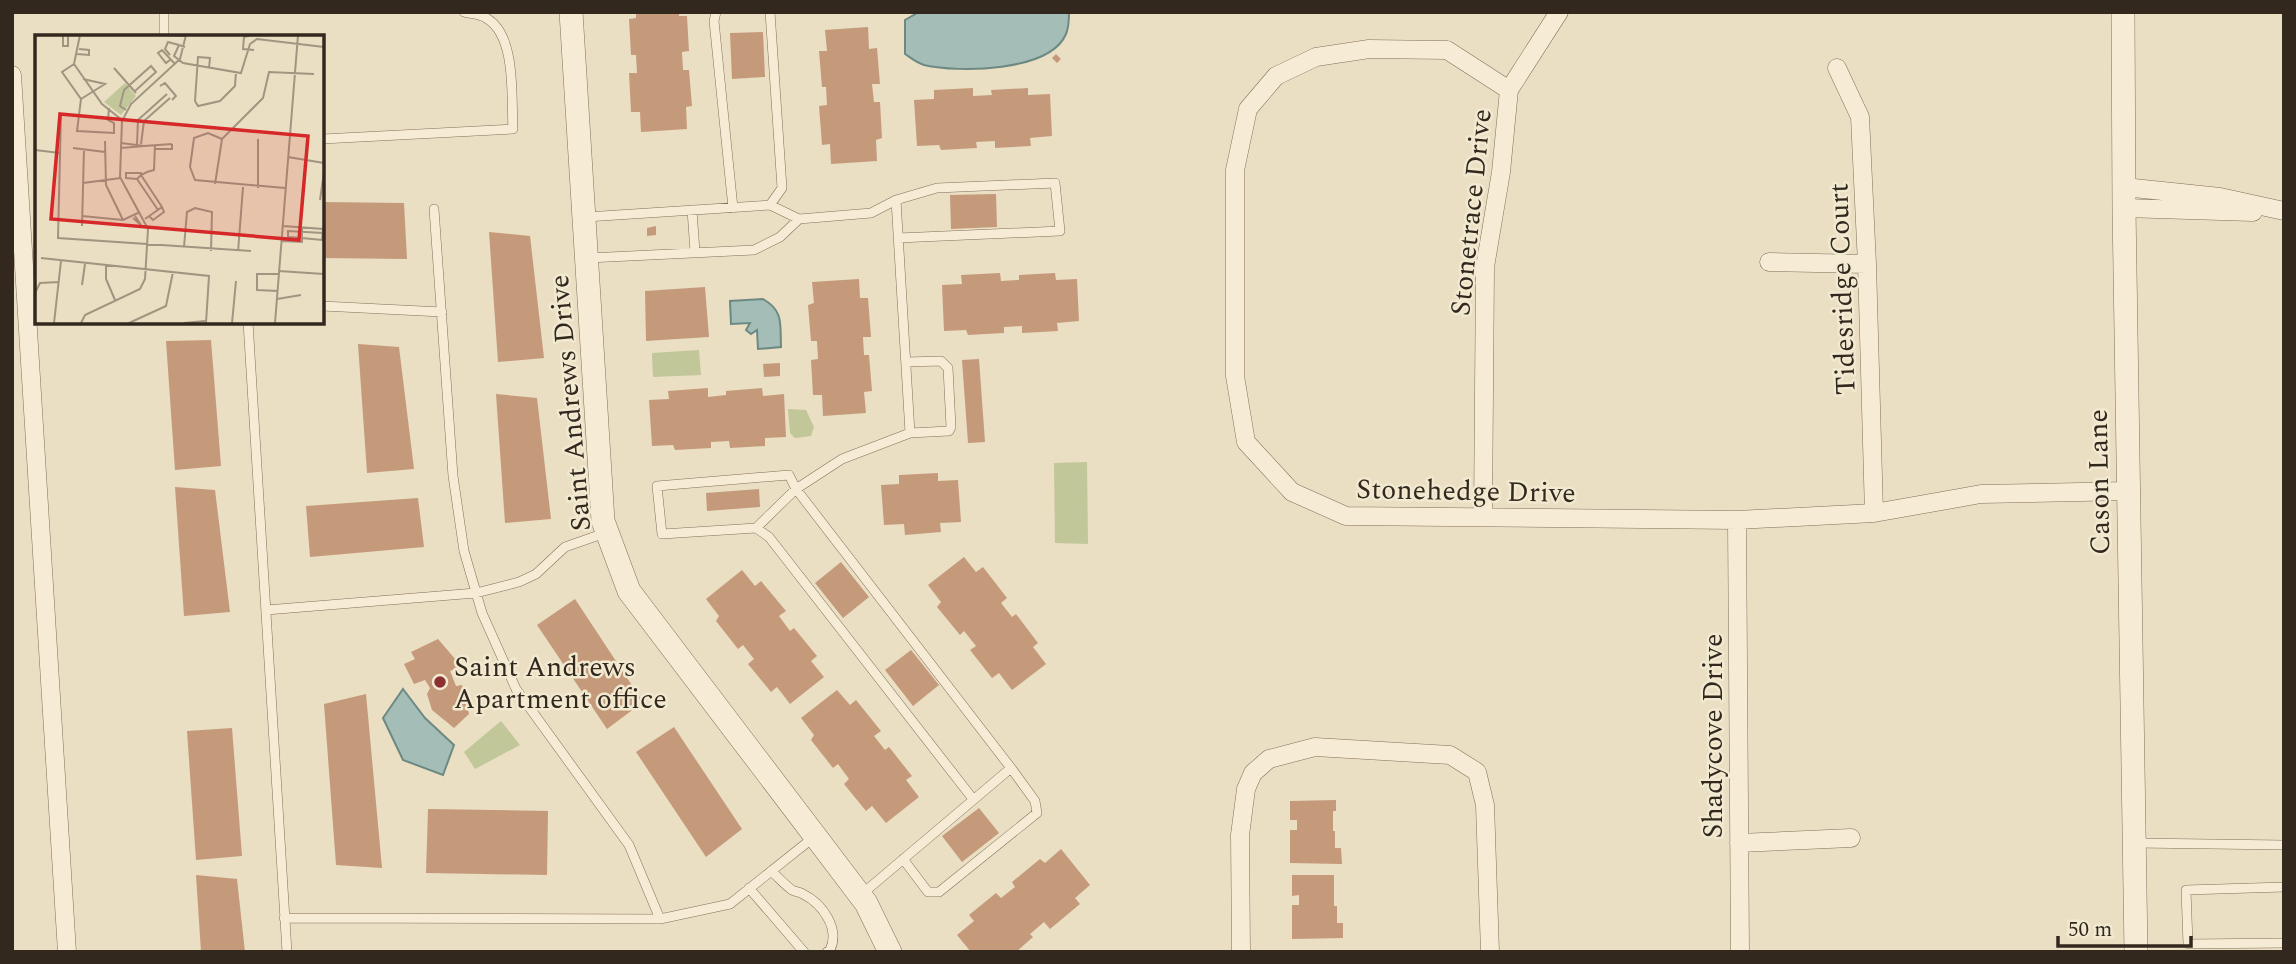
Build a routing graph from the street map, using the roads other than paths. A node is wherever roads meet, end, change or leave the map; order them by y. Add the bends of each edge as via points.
1 (164, 12) edge
2 (464, 12) edge
3 (571, 12) edge
4 (716, 12) edge
5 (770, 12) edge
6 (1559, 12) edge
7 (2123, 12) edge
8 (164, 35) edge
9 (1837, 68) dead end
10 (12, 75) edge
11 (1509, 90) junction
12 (324, 139) edge
13 (2124, 198) junction
14 (896, 200) junction
15 (770, 205) junction
16 (733, 208) junction
17 (435, 209) dead end
18 (692, 210) junction
19 (2284, 211) edge
20 (584, 217) junction
21 (799, 219) junction
22 (898, 238) junction
23 (695, 252) junction
24 (586, 258) junction
25 (1769, 262) dead end
26 (1867, 264) junction
27 (324, 306) edge
28 (442, 312) junction
29 (248, 324) edge
30 (21, 350) edge
31 (906, 362) junction
32 (910, 433) junction
33 (796, 489) junction
34 (2128, 491) junction
35 (1874, 513) junction
36 (1483, 516) junction
37 (1737, 520) junction
38 (756, 528) junction
39 (607, 533) junction
40 (476, 593) junction
41 (266, 610) junction
42 (1011, 768) junction
43 (973, 799) junction
44 (815, 836) junction
45 (1851, 838) dead end
46 (1738, 843) junction
47 (2134, 843) junction
48 (2284, 845) edge
49 (903, 859) junction
50 (771, 871) junction
51 (2284, 887) edge
52 (749, 888) junction
53 (860, 895) junction
54 (284, 918) junction
55 (660, 919) junction
56 (2284, 943) edge
57 (67, 952) edge
58 (287, 952) edge
59 (804, 952) edge
60 (827, 952) edge
61 (890, 952) edge
62 (1241, 952) edge
63 (1490, 952) edge
64 (1740, 952) edge
65 (2136, 952) edge

1 - 8 lane
2 - 12 lane via 486,18 502,35 509,56 513,129
3 - 20 street, Saint Andrews Drive
4 - 16 lane
5 - 15 lane via 782,188
6 - 11 street, Stonetrace Drive
7 - 13 street, Cason Lane
9 - 26 street, Tidesridge Court via 1860,117
10 - 30 street
11 - 36 street, Stonetrace Drive via 1485,267
11 - 36 street, Stonehedge Drive via 1447,50 1369,49 1316,57 1276,76 1248,109 1235,170 1235,376 1246,442 1292,492 1346,516
13 - 19 street
13 - 34 street, Cason Lane
14 - 21 lane via 871,213
14 - 22 lane
14 - 22 lane via 937,188 1055,183 1060,230
15 - 16 lane
15 - 21 lane
16 - 18 lane
17 - 28 lane
18 - 20 lane
18 - 23 lane
20 - 24 street, Saint Andrews Drive
21 - 23 lane via 780,237 754,250
22 - 31 lane
23 - 24 lane
24 - 39 street, Saint Andrews Drive
25 - 26 street
26 - 35 street, Tidesridge Court
27 - 28 lane
28 - 40 lane via 453,476 464,551
29 - 41 lane
30 - 57 street
31 - 32 lane
31 - 32 lane via 941,361 948,369 949,431
32 - 33 lane via 842,459
33 - 38 lane
33 - 38 lane via 789,475 657,485 662,534
33 - 42 lane
34 - 35 street, Stonehedge Drive via 1981,494
34 - 47 street, Cason Lane
35 - 37 street, Stonehedge Drive
36 - 37 street, Stonehedge Drive
37 - 46 street, Shadycove Drive
38 - 43 lane via 769,537
39 - 40 lane via 565,547 536,575
39 - 44 street, Saint Andrews Drive via 629,591
40 - 41 lane
40 - 55 lane via 516,689 629,845
41 - 54 lane
42 - 43 lane
42 - 49 lane via 1035,801 1037,813 939,892 928,892
43 - 49 lane
44 - 50 lane
44 - 53 street, Saint Andrews Drive
45 - 46 street
46 - 64 street, Shadycove Drive
47 - 48 lane
47 - 65 street, Cason Lane
49 - 53 lane
50 - 52 lane
50 - 60 lane via 824,912 834,930 834,943
51 - 56 lane via 2186,890 2189,944
52 - 55 lane via 730,904
52 - 59 lane
53 - 61 street, Saint Andrews Drive
54 - 55 lane
54 - 58 lane
62 - 63 street via 1240,835 1246,789 1253,773 1269,759 1315,747 1450,755 1477,772 1485,805

